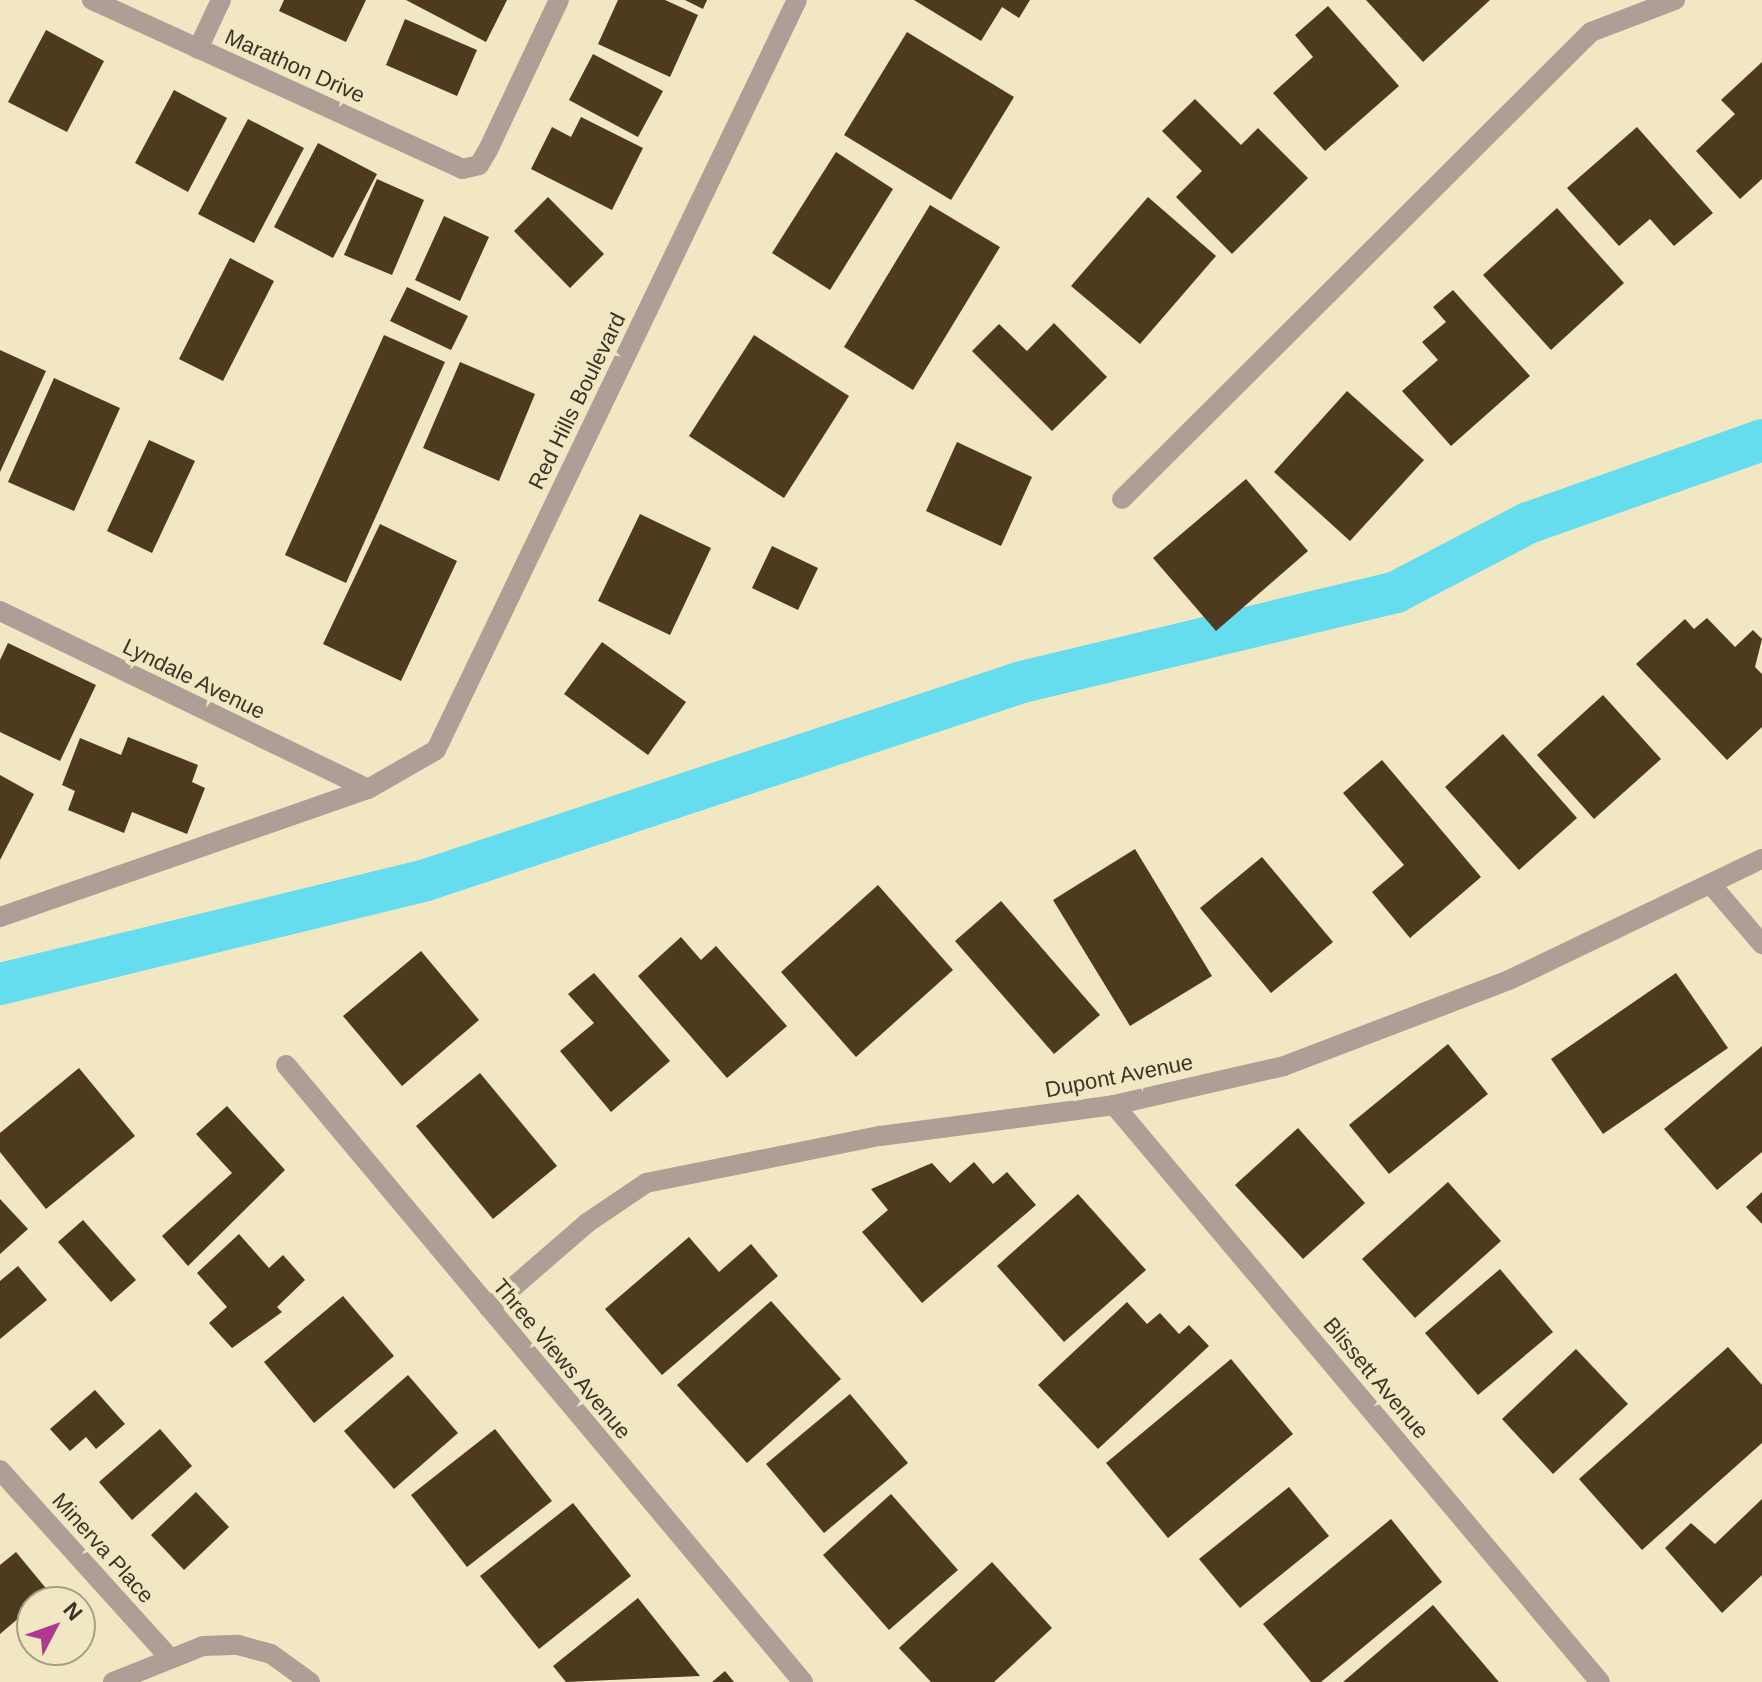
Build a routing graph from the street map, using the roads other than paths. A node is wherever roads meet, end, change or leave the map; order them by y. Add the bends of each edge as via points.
1 (92, 0) edge
2 (221, 0) edge
3 (559, 0) edge
4 (797, 0) edge
5 (1675, 0) edge
6 (198, 49) junction
7 (1122, 499) dead end
8 (0, 611) edge
9 (368, 789) junction
10 (1762, 859) edge
11 (1714, 888) junction
12 (0, 917) edge
13 (1762, 944) edge
14 (286, 1065) dead end
15 (1114, 1105) junction
16 (489, 1308) junction
17 (0, 1470) edge
18 (170, 1658) junction
19 (113, 1682) edge
20 (310, 1682) edge
21 (803, 1682) edge
22 (1600, 1682) edge

1 - 6 street, Marathon Drive
2 - 6 street
3 - 6 street, Marathon Drive via 479,165 462,169
4 - 9 street, Red Hills Boulevard via 436,750
5 - 7 street via 1591,32
8 - 9 street, Lyndale Avenue
9 - 12 street, Red Hills Boulevard
10 - 11 street, Dupont Avenue
11 - 13 street
11 - 15 street, Dupont Avenue via 1509,980 1284,1066
14 - 16 street, Three Views Avenue
15 - 16 street, Dupont Avenue via 880,1136 646,1183 587,1223
15 - 22 street, Blissett Avenue
16 - 21 street, Three Views Avenue
17 - 18 street, Minerva Place
18 - 19 street
18 - 20 street via 238,1645 271,1654

